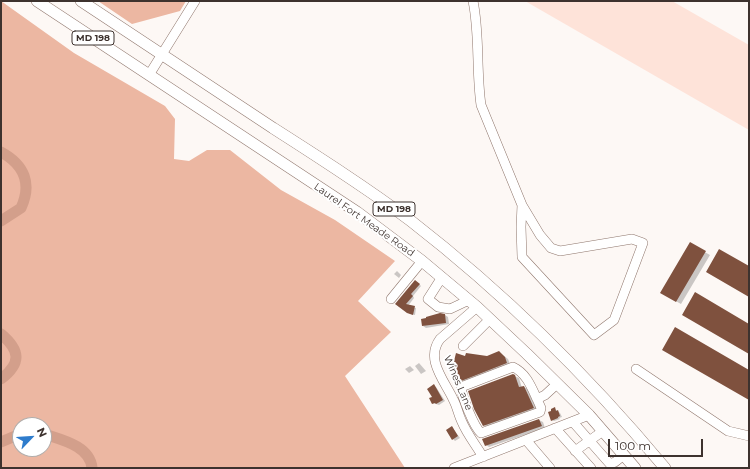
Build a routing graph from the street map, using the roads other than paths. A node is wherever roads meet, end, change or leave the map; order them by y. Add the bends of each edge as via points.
1 (37, 1) edge
2 (81, 1) edge
3 (195, 1) edge
4 (473, 1) edge
5 (162, 55) junction
6 (149, 75) junction
7 (522, 205) junction
8 (422, 261) junction
9 (442, 277) junction
10 (391, 299) dead end
11 (473, 304) junction
12 (490, 319) junction
13 (463, 346) dead end
14 (636, 369) dead end
15 (557, 384) junction
16 (537, 398) junction
17 (589, 415) junction
18 (573, 422) junction
19 (555, 428) junction
20 (603, 431) junction
21 (749, 436) edge
22 (526, 440) junction
23 (590, 441) junction
24 (575, 451) junction
25 (483, 457) junction
26 (630, 463) edge
27 (609, 466) edge
28 (454, 468) edge
29 (550, 468) edge
30 (591, 468) edge
31 (665, 468) edge

1 - 6 main road, Laurel Fort Meade Road / MD 198
2 - 5 main road, MD 198
3 - 5 street
4 - 7 street via 481,105
5 - 6 street
5 - 31 main road, MD 198 via 373,194 450,253 545,337 600,394
6 - 8 main road, Laurel Fort Meade Road / MD 198 via 357,212
7 - 7 street via 522,257 594,335 614,320 643,243 632,239 560,251 551,248 540,235
8 - 9 main road, Laurel Fort Meade Road / MD 198
8 - 10 street
9 - 11 main road, Laurel Fort Meade Road / MD 198
9 - 11 street via 428,299 438,307 450,309
11 - 12 main road, Laurel Fort Meade Road / MD 198
11 - 25 street, Wines Lane via 440,339 434,350 435,361 456,404 462,423
12 - 13 street
12 - 15 main road, Laurel Fort Meade Road / MD 198
14 - 21 street via 728,431
15 - 16 street via 545,395
15 - 17 main road, Laurel Fort Meade Road / MD 198
16 - 16 street via 521,371 513,368 461,387 481,433 540,412
17 - 18 street
17 - 20 main road, Laurel Fort Meade Road / MD 198
18 - 19 street
18 - 23 street
19 - 22 street
19 - 24 street
20 - 23 street
20 - 26 main road, Laurel Fort Meade Road / MD 198
22 - 25 street
22 - 29 street
23 - 24 street
23 - 27 street
24 - 30 street
25 - 28 street
26 - 27 street via 615,462

